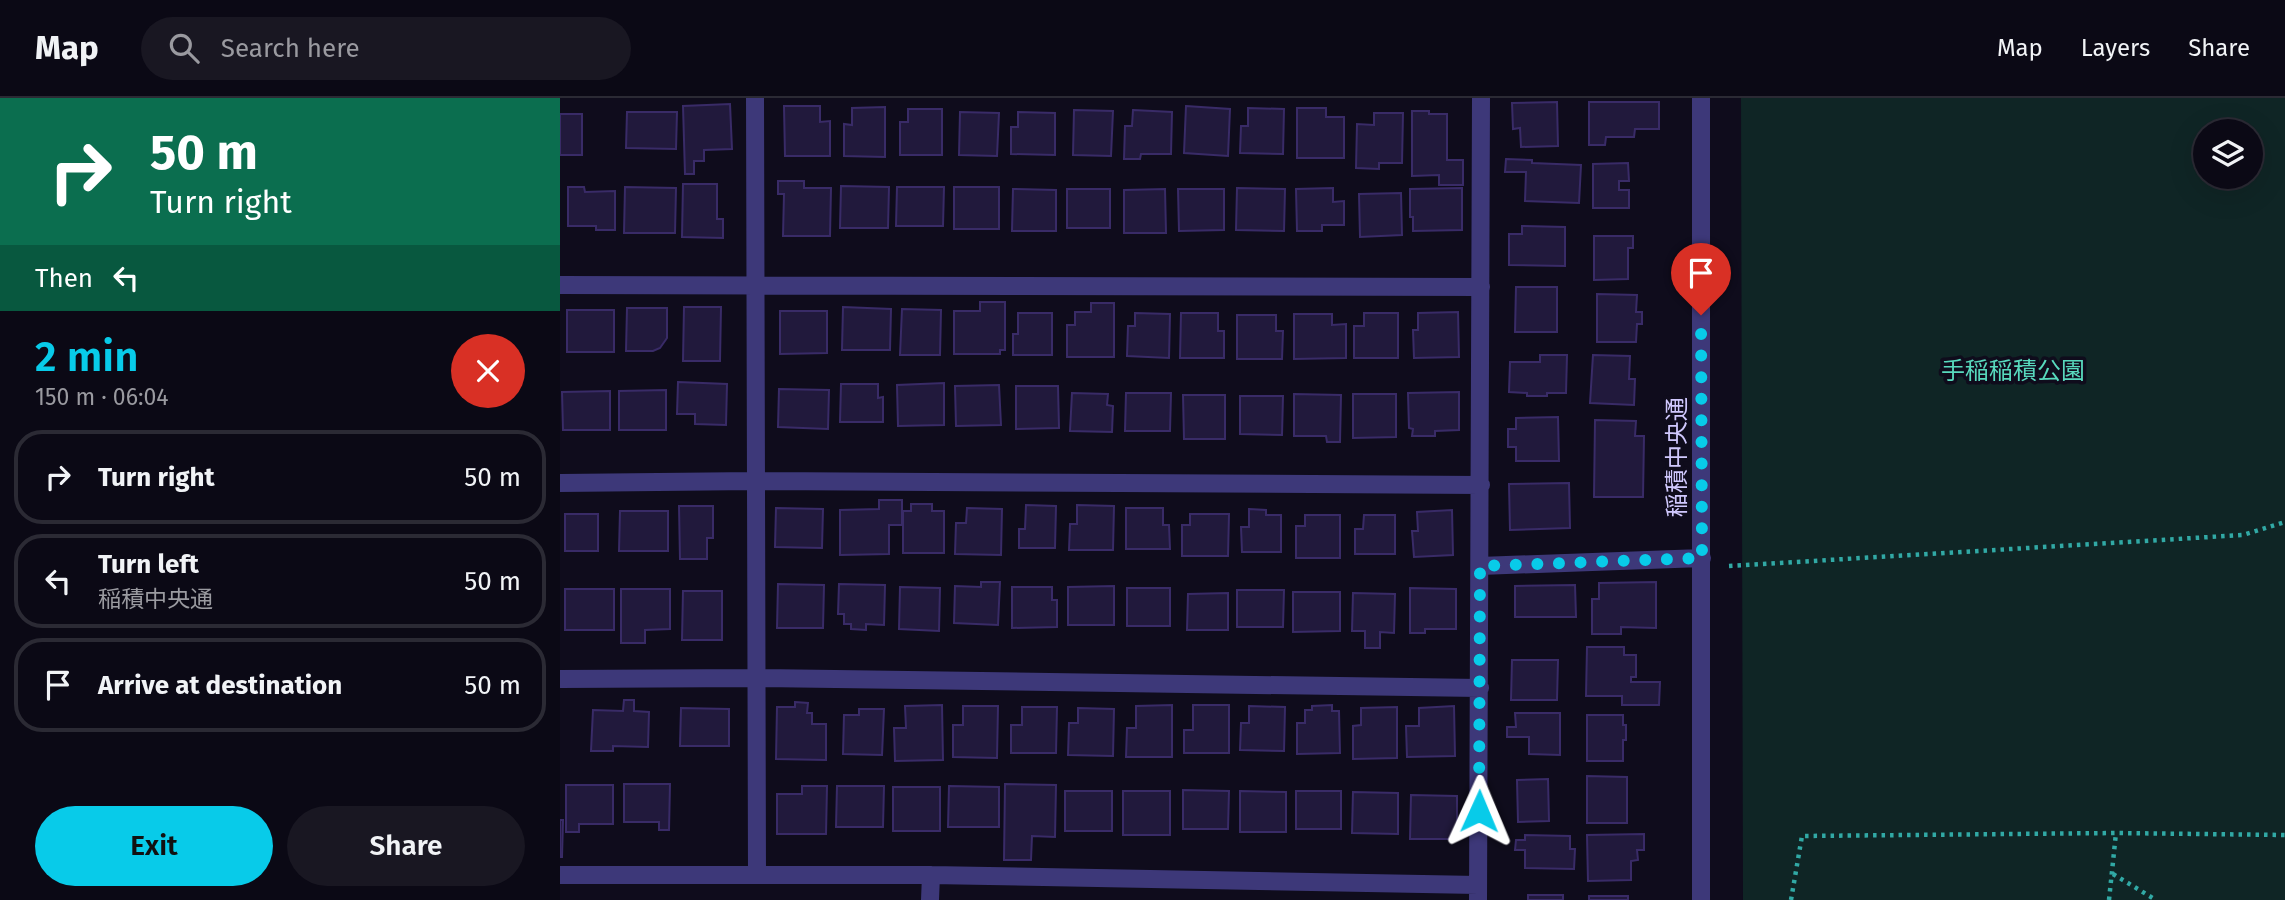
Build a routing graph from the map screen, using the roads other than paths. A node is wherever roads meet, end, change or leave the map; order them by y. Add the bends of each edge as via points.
1 (755, 98) edge
2 (1481, 98) edge
3 (1701, 98) edge
4 (560, 285) edge
5 (755, 285) junction
6 (1481, 287) junction
7 (755, 481) junction
8 (560, 483) edge
9 (1481, 485) junction
10 (1702, 558) junction
11 (1480, 566) junction
12 (756, 678) junction
13 (560, 680) edge
14 (1480, 688) junction
15 (757, 874) junction
16 (931, 874) junction
17 (560, 876) edge
18 (1478, 892) edge
19 (930, 900) edge
20 (1701, 900) edge

1 - 5 street
2 - 6 street
3 - 10 street, 稲積中央通
4 - 5 street
5 - 6 street
5 - 7 street
6 - 9 street
7 - 8 street
7 - 9 street
7 - 12 street
9 - 11 street
10 - 11 street
10 - 20 street, 稲積中央通
11 - 14 street
12 - 13 street
12 - 14 street
12 - 15 street
14 - 18 street
15 - 16 street
15 - 17 street
16 - 18 street
16 - 19 street

